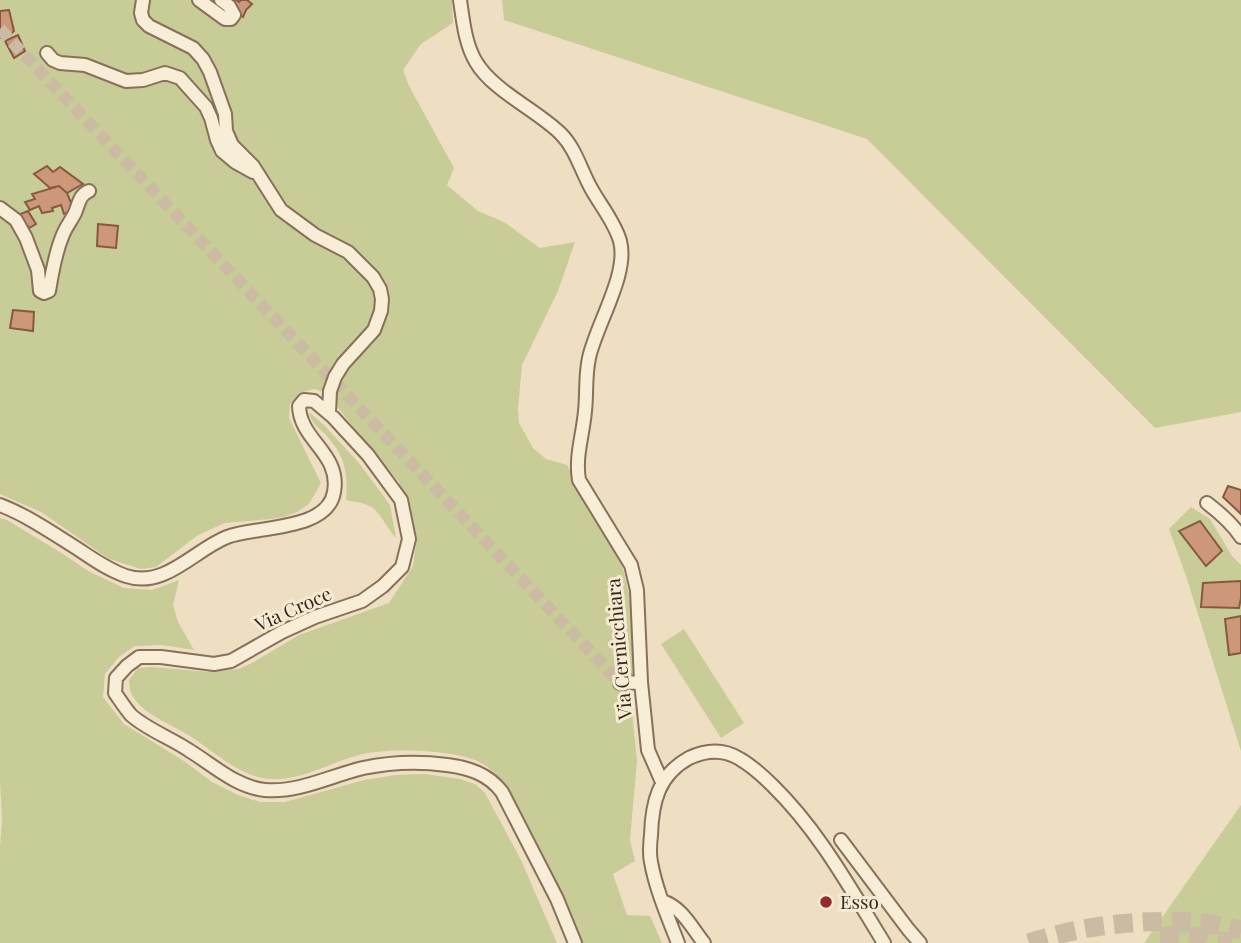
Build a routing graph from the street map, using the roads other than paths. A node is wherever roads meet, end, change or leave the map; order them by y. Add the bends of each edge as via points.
1 (144, 0) edge
2 (199, 0) edge
3 (221, 0) edge
4 (460, 0) edge
5 (47, 53) dead end
6 (259, 174) junction
7 (89, 191) dead end
8 (0, 208) edge
9 (329, 413) junction
10 (1207, 503) dead end
11 (0, 505) edge
12 (1241, 537) edge
13 (641, 682) junction
14 (620, 683) dead end
15 (662, 782) junction
16 (841, 840) dead end
17 (662, 901) junction
18 (575, 943) edge
19 (678, 943) edge
20 (704, 943) edge
21 (884, 943) edge
22 (920, 943) edge

1 - 6 street via 141,13 149,26 193,48 203,59 232,145
2 - 3 street via 231,19 233,12
4 - 13 street, Via Cernicchiara via 476,63 572,147 619,237 620,270 589,356 577,466 579,480 631,565 638,590
5 - 6 street via 60,63 85,65 126,81 165,74 180,78 206,107 222,150 234,162
6 - 9 street via 281,210 348,253 380,289 381,311 374,330 335,377
7 - 8 street via 80,197 62,234 49,290 44,293 26,238 16,220
9 - 11 street via 314,401 304,400 299,407 303,426 333,468 334,495 323,512 299,524 234,534 150,578 127,576 94,560
9 - 18 street, Via Croce via 401,500 409,539 402,567 362,601 282,632 231,661 214,664 139,657 117,678 115,693 132,715 218,771 262,790 284,790 394,763 425,762 481,774 502,793
10 - 12 street
13 - 14 street
13 - 15 street, Via Cernicchiara via 648,750
15 - 17 street via 655,801 649,854
15 - 21 street via 684,762 706,752 728,753 750,766 806,821
16 - 22 street
17 - 19 street
17 - 20 street via 678,909

